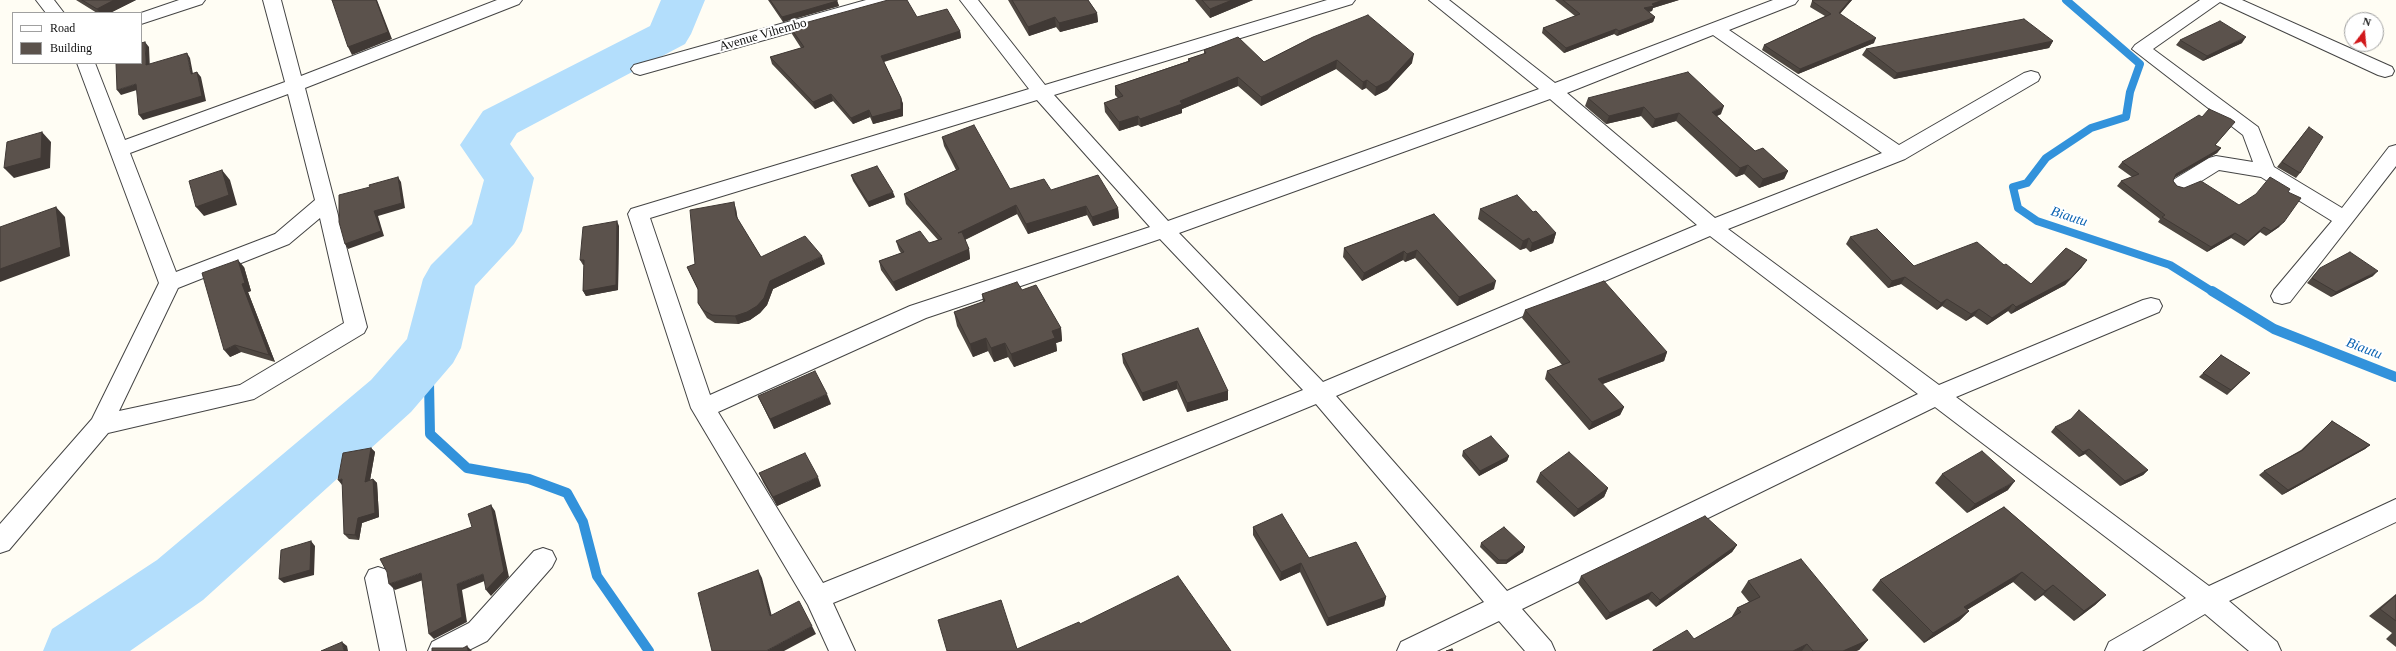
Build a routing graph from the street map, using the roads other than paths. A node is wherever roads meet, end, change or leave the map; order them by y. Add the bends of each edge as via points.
1 (45, 0) edge
2 (196, 0) edge
3 (272, 0) edge
4 (513, 0) edge
5 (886, 0) edge
6 (969, 0) edge
7 (1346, 0) edge
8 (1438, 0) edge
9 (1789, 0) edge
10 (2212, 0) edge
11 (2226, 0) edge
12 (54, 12) edge
13 (142, 19) edge
14 (1716, 29) junction
15 (86, 64) edge
16 (640, 70) dead end
17 (2392, 71) edge
18 (2030, 76) dead end
19 (295, 85) junction
20 (1553, 92) junction
21 (1042, 93) junction
22 (119, 150) junction
23 (2396, 152) edge
24 (1898, 154) junction
25 (2266, 172) junction
26 (2180, 185) edge
27 (326, 202) junction
28 (2345, 219) junction
29 (1712, 227) junction
30 (1164, 230) junction
31 (170, 283) junction
32 (2282, 296) dead end
33 (2151, 306) dead end
34 (1320, 393) junction
35 (1938, 395) junction
36 (703, 408) junction
37 (101, 424) junction
38 (2396, 510) edge
39 (0, 542) edge
40 (543, 559) dead end
41 (378, 578) dead end
42 (816, 597) junction
43 (2206, 599) junction
44 (1503, 604) junction
45 (393, 651) edge
46 (441, 651) edge
47 (842, 651) edge
48 (1410, 651) edge
49 (1542, 651) edge
50 (2118, 651) edge
51 (2268, 651) edge

1 - 12 street
2 - 13 street
3 - 19 street
4 - 19 street
5 - 16 street, Avenue Vihembo
6 - 21 street
7 - 21 street
8 - 20 street
9 - 14 street
10 - 25 street via 2141,49 2251,132
11 - 17 street
14 - 20 street
14 - 24 street
15 - 22 street
18 - 24 street
19 - 22 street
19 - 27 street
20 - 29 street
20 - 30 street
21 - 30 street
21 - 36 street via 638,214
22 - 31 street
23 - 28 street
24 - 29 street
25 - 26 street via 2216,163
25 - 28 street
27 - 31 street via 282,239
27 - 37 street via 356,327 246,393
28 - 32 street
29 - 34 street
29 - 35 street
30 - 34 street
30 - 36 street via 918,312
31 - 37 street
33 - 35 street
34 - 42 street
34 - 44 street
35 - 43 street
35 - 44 street
36 - 42 street
37 - 39 street
38 - 43 street
40 - 46 street via 478,632
41 - 45 street
42 - 47 street
43 - 50 street
43 - 51 street
44 - 48 street
44 - 49 street

